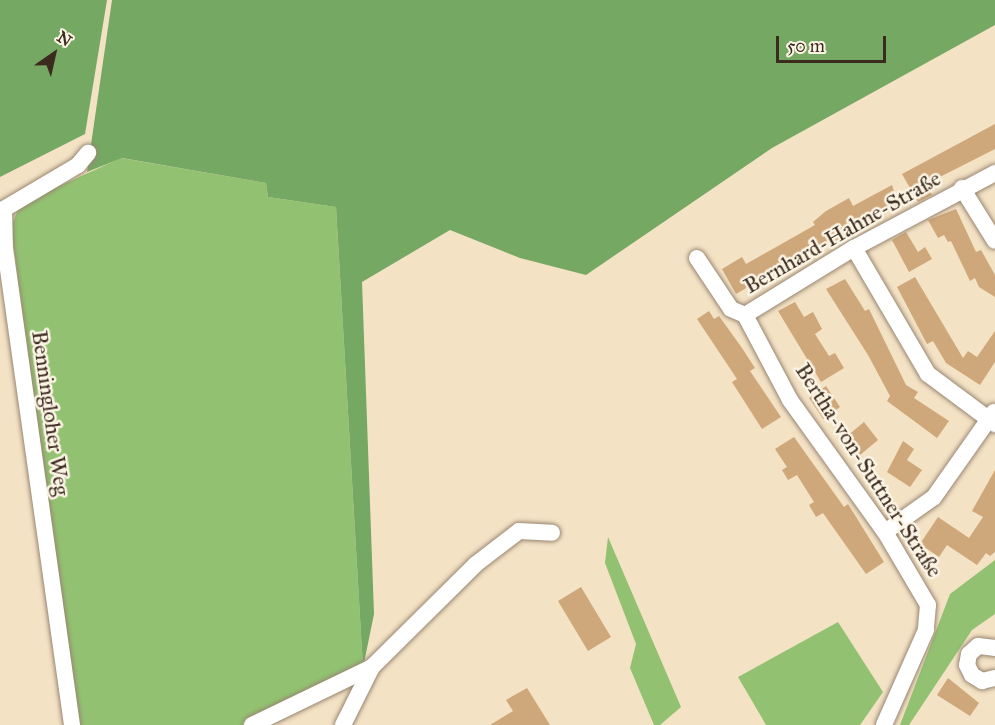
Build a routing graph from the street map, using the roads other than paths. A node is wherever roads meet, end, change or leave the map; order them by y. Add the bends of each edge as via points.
1 (88, 153) dead end
2 (995, 173) edge
3 (962, 188) junction
4 (995, 242) edge
5 (854, 248) junction
6 (697, 258) dead end
7 (745, 315) junction
8 (993, 418) edge
9 (885, 532) junction
10 (552, 533) dead end
11 (995, 648) edge
12 (372, 667) junction
13 (995, 678) edge
14 (72, 725) edge
15 (252, 725) edge
16 (343, 725) edge
17 (884, 725) edge

1 - 14 street, Benningloher Weg via 78,165 4,209 7,261
2 - 3 street, Bernhard-Hahne-Straße
3 - 4 street, Bernhard-Hahne-Straße
3 - 5 street, Bernhard-Hahne-Straße
5 - 7 street, Bernhard-Hahne-Straße
5 - 8 street via 928,375
6 - 7 street, Bertha-von-Suttner-Straße via 731,309
7 - 9 street, Bertha-von-Suttner-Straße via 790,400
8 - 9 street via 934,497
9 - 17 street, Bertha-von-Suttner-Straße via 928,605 926,630
10 - 12 street via 519,531 476,564
11 - 13 street via 978,646 969,654 967,665 972,675 982,681
12 - 15 street
12 - 16 street

